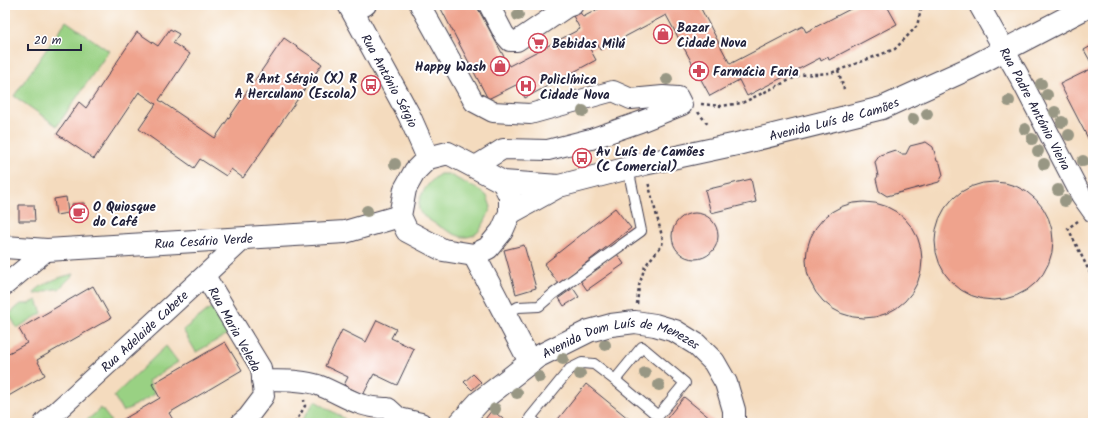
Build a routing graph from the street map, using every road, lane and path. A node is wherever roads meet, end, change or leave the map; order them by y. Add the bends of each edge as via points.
1 (420, 5) edge
2 (489, 5) edge
3 (573, 5) edge
4 (922, 5) edge
5 (979, 5) edge
6 (1091, 5) edge
7 (356, 7) edge
8 (1004, 50) junction
9 (838, 70) junction
10 (844, 89) dead end
11 (698, 104) dead end
12 (428, 158) junction
13 (474, 167) junction
14 (628, 168) junction
15 (503, 182) junction
16 (559, 186) junction
17 (1093, 212) edge
18 (510, 213) junction
19 (400, 216) junction
20 (1068, 228) dead end
21 (244, 239) junction
22 (5, 247) edge
23 (47, 250) junction
24 (474, 255) junction
25 (205, 276) junction
26 (1093, 279) edge
27 (5, 286) edge
28 (506, 314) junction
29 (530, 362) junction
30 (262, 380) junction
31 (615, 380) junction
32 (302, 382) junction
33 (655, 419) edge
34 (44, 423) edge
35 (241, 423) edge
36 (295, 423) edge
37 (421, 423) edge
38 (460, 423) edge
39 (536, 423) edge
40 (734, 423) edge

1 - 13 street via 474,102 493,112 530,114 614,91 631,99 678,97 682,105 591,139 548,150 503,149
2 - 3 street via 510,41 517,41
4 - 9 path via 917,26 895,49
5 - 8 street, Rua Padre António Vieira
6 - 8 street, Avenida Luís de Camões
7 - 12 street, Rua António Sérgio
8 - 14 street, Avenida Luís de Camões via 882,108
8 - 17 street, Rua Padre António Vieira via 1081,195
9 - 10 path
9 - 11 path via 831,73 800,75 742,103 721,106
12 - 13 street via 448,153
12 - 19 street via 415,171 405,189
13 - 15 street
14 - 16 street, Avenida Luís de Camões
14 - 28 lane via 641,231 539,306 518,308
15 - 16 street
15 - 18 street via 510,196
16 - 18 street
18 - 24 street via 502,231 488,248
19 - 21 street, Rua Cesário Verde via 345,232
19 - 24 street via 407,231 443,250
20 - 26 path
21 - 23 street, Rua Cesário Verde
21 - 25 street, Rua Adelaide Cabete
22 - 23 street, Rua Cesário Verde
23 - 27 street
24 - 28 street
25 - 30 street, Rua Maria Veleda via 261,368
25 - 34 street, Rua Adelaide Cabete
28 - 29 street
29 - 38 street, Avenida Dom Luís de Menezes via 479,402
29 - 40 street, Avenida Dom Luís de Menezes via 589,331 634,322 656,325 675,331 696,344 714,362 726,383 734,410
30 - 32 street
30 - 35 street, Rua Maria Veleda via 264,396
31 - 33 lane
31 - 33 lane via 642,347 685,383
31 - 39 lane via 594,364 582,364 570,369 530,418
32 - 36 path via 305,406
32 - 37 street via 317,385 354,402 375,408 388,408 399,418

